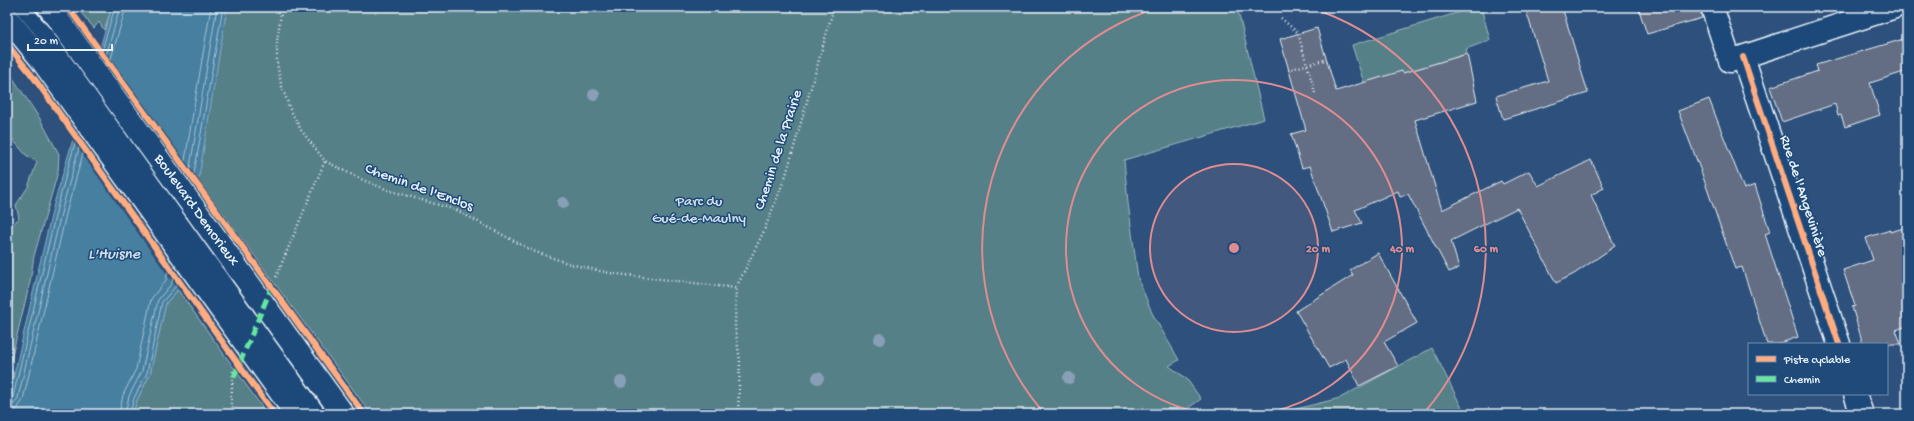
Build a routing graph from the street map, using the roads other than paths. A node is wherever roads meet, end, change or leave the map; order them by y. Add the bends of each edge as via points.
1 (22, 7) edge
2 (1712, 7) edge
3 (1895, 7) edge
4 (51, 9) edge
5 (7, 18) edge
6 (1736, 59) junction
7 (1839, 343) edge
8 (1855, 395) edge
9 (296, 414) edge
10 (318, 414) edge
11 (343, 414) edge
12 (1862, 414) edge

1 - 10 lane via 46,36
2 - 6 main road, Rue de l'Angevinière
3 - 6 main road
4 - 11 main road, Boulevard Demorieux
5 - 9 main road via 40,58
6 - 7 main road, Rue de l'Angevinière
8 - 12 main road

